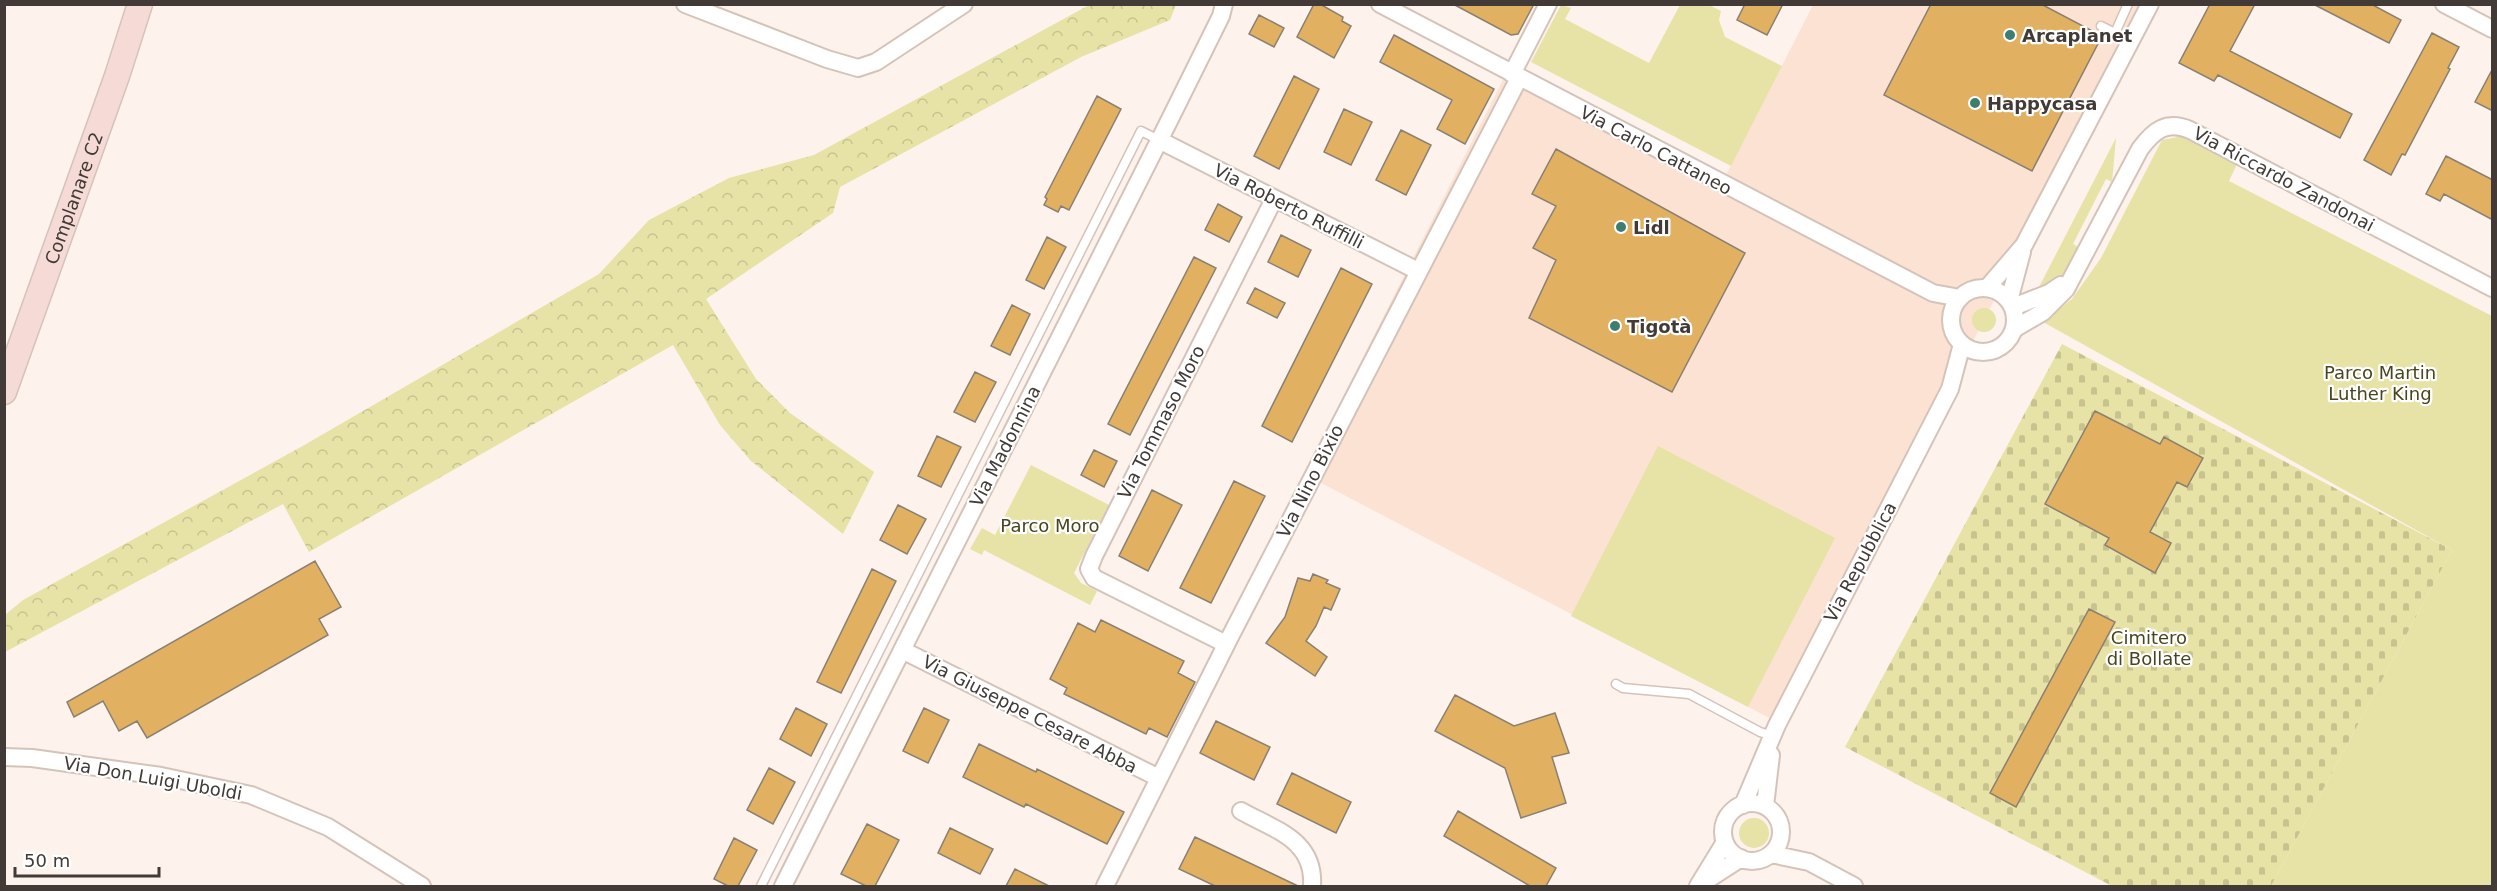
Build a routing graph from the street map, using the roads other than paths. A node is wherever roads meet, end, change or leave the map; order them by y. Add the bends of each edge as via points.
1 (140, 4) edge
2 (685, 4) edge
3 (964, 4) edge
4 (1224, 4) edge
5 (1380, 4) edge
6 (1548, 4) edge
7 (2128, 4) edge
8 (2150, 4) edge
9 (2444, 4) edge
10 (2101, 26) dead end
11 (2493, 29) edge
12 (2115, 33) junction
13 (2131, 41) junction
14 (1516, 76) junction
15 (1159, 140) junction
16 (1274, 199) junction
17 (2024, 245) junction
18 (1418, 271) junction
19 (2075, 273) junction
20 (1987, 288) junction
21 (2493, 288) edge
22 (1933, 293) junction
23 (1960, 298) junction
24 (2011, 304) junction
25 (1952, 316) junction
26 (2014, 329) junction
27 (1962, 344) junction
28 (1980, 352) junction
29 (1950, 389) junction
30 (4, 392) edge
31 (1226, 644) junction
32 (902, 650) junction
33 (1616, 684) dead end
34 (1773, 736) junction
35 (4, 757) edge
36 (1159, 778) junction
37 (1743, 805) junction
38 (1765, 806) junction
39 (1241, 811) dead end
40 (1781, 831) junction
41 (1725, 842) junction
42 (1771, 854) junction
43 (1741, 858) junction
44 (1809, 862) junction
45 (786, 885) edge
46 (422, 886) edge
47 (761, 886) edge
48 (1105, 886) edge
49 (1312, 886) edge
50 (1698, 886) edge
51 (1854, 886) edge

1 - 30 street, Complanare C2
2 - 3 street via 858,68 876,62
4 - 15 street, Via Madonnina
5 - 14 street, Via Carlo Cattaneo
6 - 14 street, Via Nino Bixio
7 - 12 lane
8 - 13 street
9 - 11 street
10 - 12 lane
12 - 13 lane
13 - 17 street
14 - 18 street, Via Nino Bixio
14 - 22 street, Via Carlo Cattaneo
15 - 16 street, Via Roberto Ruffilli
15 - 32 street, Via Madonnina
15 - 47 lane via 1141,131
16 - 18 street, Via Roberto Ruffilli
16 - 31 street, Via Tommaso Moro via 1089,569 1094,578
17 - 20 street
17 - 24 street
18 - 31 street, Via Nino Bixio
19 - 21 street, Via Riccardo Zandonai via 2140,149 2151,135 2169,125 2190,130
19 - 24 street, Via Riccardo Zandonai via 2049,293
19 - 26 street, Via Riccardo Zandonai via 2056,300
20 - 23 street
20 - 24 street via 2003,295
22 - 23 street, Via Carlo Cattaneo
22 - 25 street, Via Carlo Cattaneo
23 - 25 street
24 - 26 street
25 - 27 street via 1955,336
26 - 28 street via 2001,347
27 - 28 street
27 - 29 street, Via Repubblica
28 - 29 street, Via Repubblica
29 - 34 street, Via Repubblica
31 - 36 street, Via Nino Bixio
32 - 36 street, Via Giuseppe Cesare Abba
32 - 45 street, Via Madonnina
33 - 34 lane via 1623,688 1689,694
34 - 37 street, Via Repubblica
34 - 38 street, Via Repubblica
35 - 46 street, Via Don Luigi Uboldi via 161,776 251,795 328,827
36 - 48 street, Via Nino Bixio
37 - 38 street
37 - 41 street via 1729,816
38 - 40 street via 1777,817
39 - 49 street via 1302,848 1310,864
40 - 42 street
40 - 44 street
41 - 43 street
41 - 50 street
42 - 43 street via 1757,861
42 - 44 street
43 - 50 street
44 - 51 street

